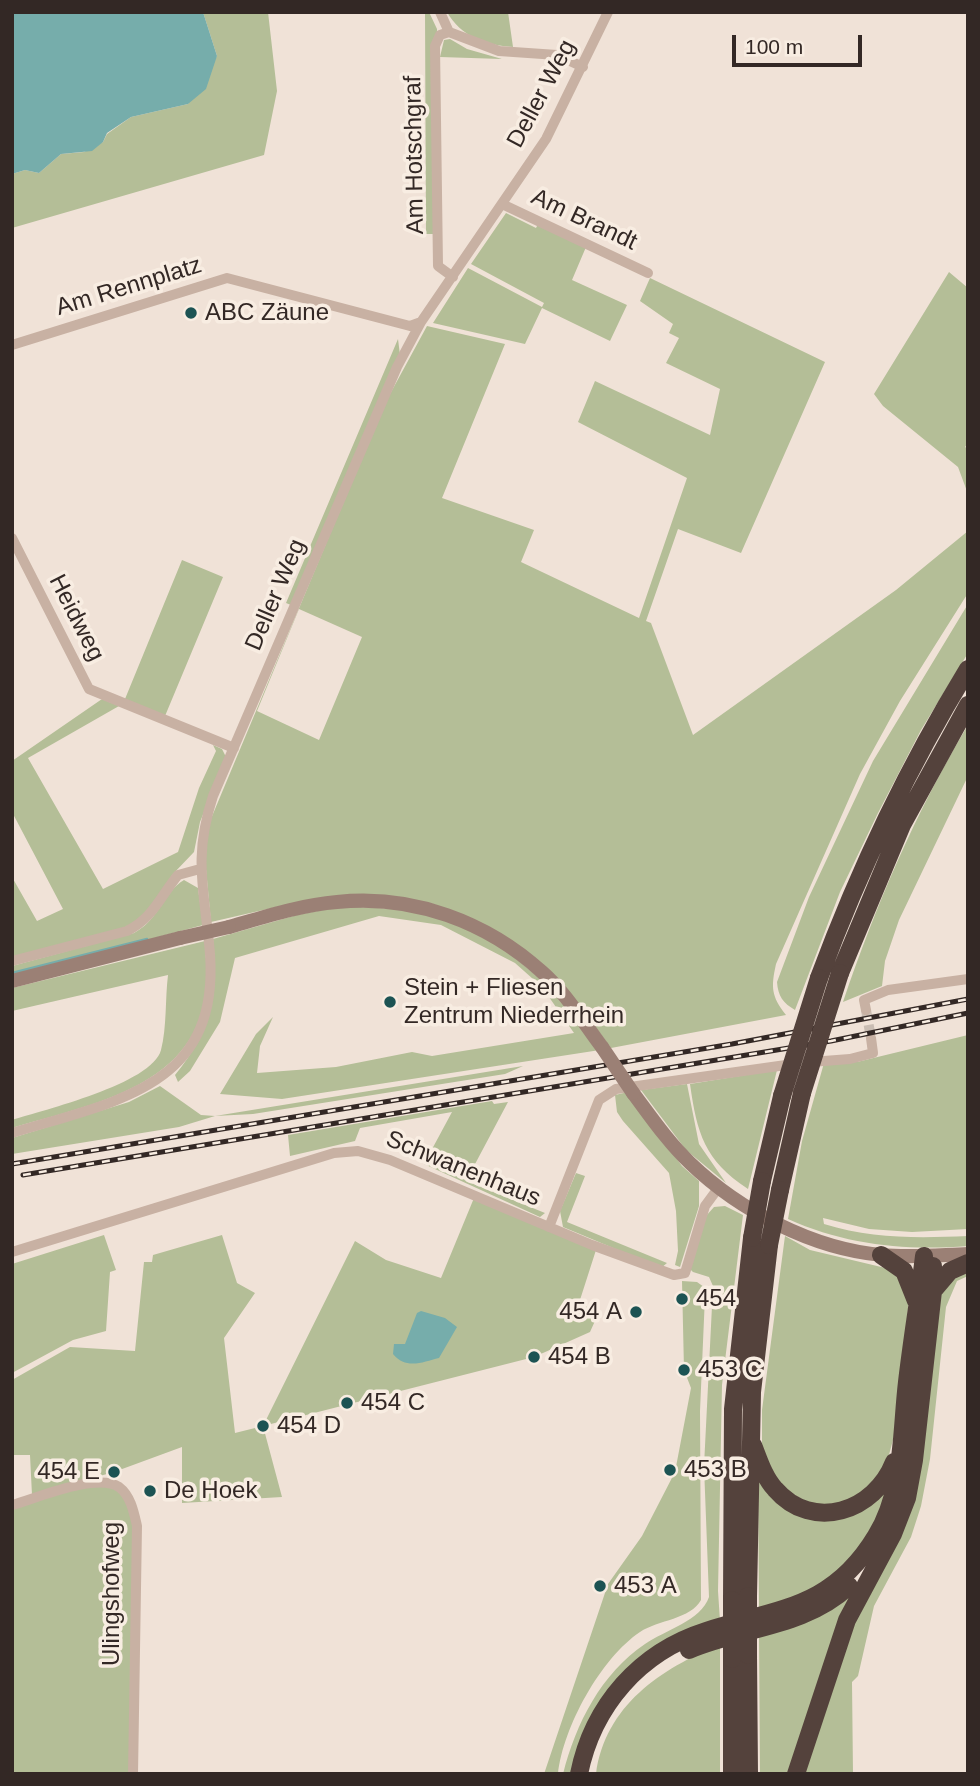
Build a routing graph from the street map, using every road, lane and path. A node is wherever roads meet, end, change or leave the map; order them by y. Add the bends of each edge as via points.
1 (440, 12) edge
2 (608, 12) edge
3 (449, 32) junction
4 (583, 67) junction
5 (502, 204) junction
6 (648, 273) dead end
7 (453, 277) junction
8 (421, 322) junction
9 (12, 345) edge
10 (12, 538) edge
11 (968, 669) edge
12 (968, 705) edge
13 (234, 748) junction
14 (200, 869) junction
15 (12, 961) edge
16 (968, 979) edge
17 (12, 981) edge
18 (866, 1010) dead end
19 (871, 1038) dead end
20 (12, 1133) edge
21 (719, 1187) junction
22 (549, 1227) junction
23 (13, 1249) edge
24 (968, 1254) edge
25 (881, 1255) junction
26 (929, 1255) junction
27 (968, 1263) edge
28 (933, 1291) junction
29 (916, 1301) junction
30 (750, 1438) junction
31 (900, 1444) junction
32 (12, 1505) edge
33 (876, 1562) junction
34 (740, 1598) junction
35 (740, 1657) junction
36 (133, 1774) edge
37 (579, 1774) edge
38 (590, 1774) edge
39 (732, 1774) edge
40 (749, 1774) edge
41 (796, 1774) edge

1 - 3 street
2 - 4 street, Deller Weg
3 - 4 street via 499,51 557,55
3 - 7 street, Am Hotschgraf via 439,35 435,46 438,266
4 - 5 street, Deller Weg via 546,139
5 - 6 street, Am Brandt
5 - 7 street, Deller Weg
7 - 8 street, Deller Weg
8 - 9 street, Am Rennplatz via 410,326 228,278
8 - 13 street, Deller Weg via 386,390
10 - 13 street, Heidweg via 89,689
11 - 34 highway, bridge via 886,817 819,978 782,1096 752,1238 733,1409
12 - 30 highway, bridge via 902,825 840,973 802,1093 769,1245
13 - 14 street, Deller Weg via 205,822
14 - 15 street via 178,875 150,917 134,928
14 - 20 street, Deller Weg via 212,971 207,1011 192,1045 166,1075 132,1095
16 - 18 street via 877,992 864,1000
17 - 21 main road, bridge via 336,902 383,901 435,911 493,935 543,973 673,1144
19 - 22 street via 873,1053 850,1059 606,1093 599,1100
21 - 22 street, Schwanenhaus via 705,1206 685,1273 674,1275
21 - 25 main road via 787,1228 819,1241
22 - 23 street, Schwanenhaus via 358,1151 334,1153 23,1250
24 - 26 main road
25 - 26 main road
25 - 29 highway via 904,1271
26 - 28 highway
26 - 29 highway
27 - 28 highway via 950,1271
28 - 33 highway via 907,1499
29 - 31 highway
30 - 31 highway via 778,1493 799,1507 823,1513 842,1512 868,1500 884,1481
30 - 34 highway
31 - 37 highway via 890,1508 854,1566 801,1604 691,1636 640,1666 598,1718
32 - 36 street, Ulingshofweg via 98,1481 120,1488 132,1506 137,1527
33 - 38 highway via 831,1601 806,1615 695,1647 656,1669 618,1708 598,1746
33 - 41 highway via 847,1620
34 - 35 highway, bridge
35 - 39 highway
35 - 40 highway

